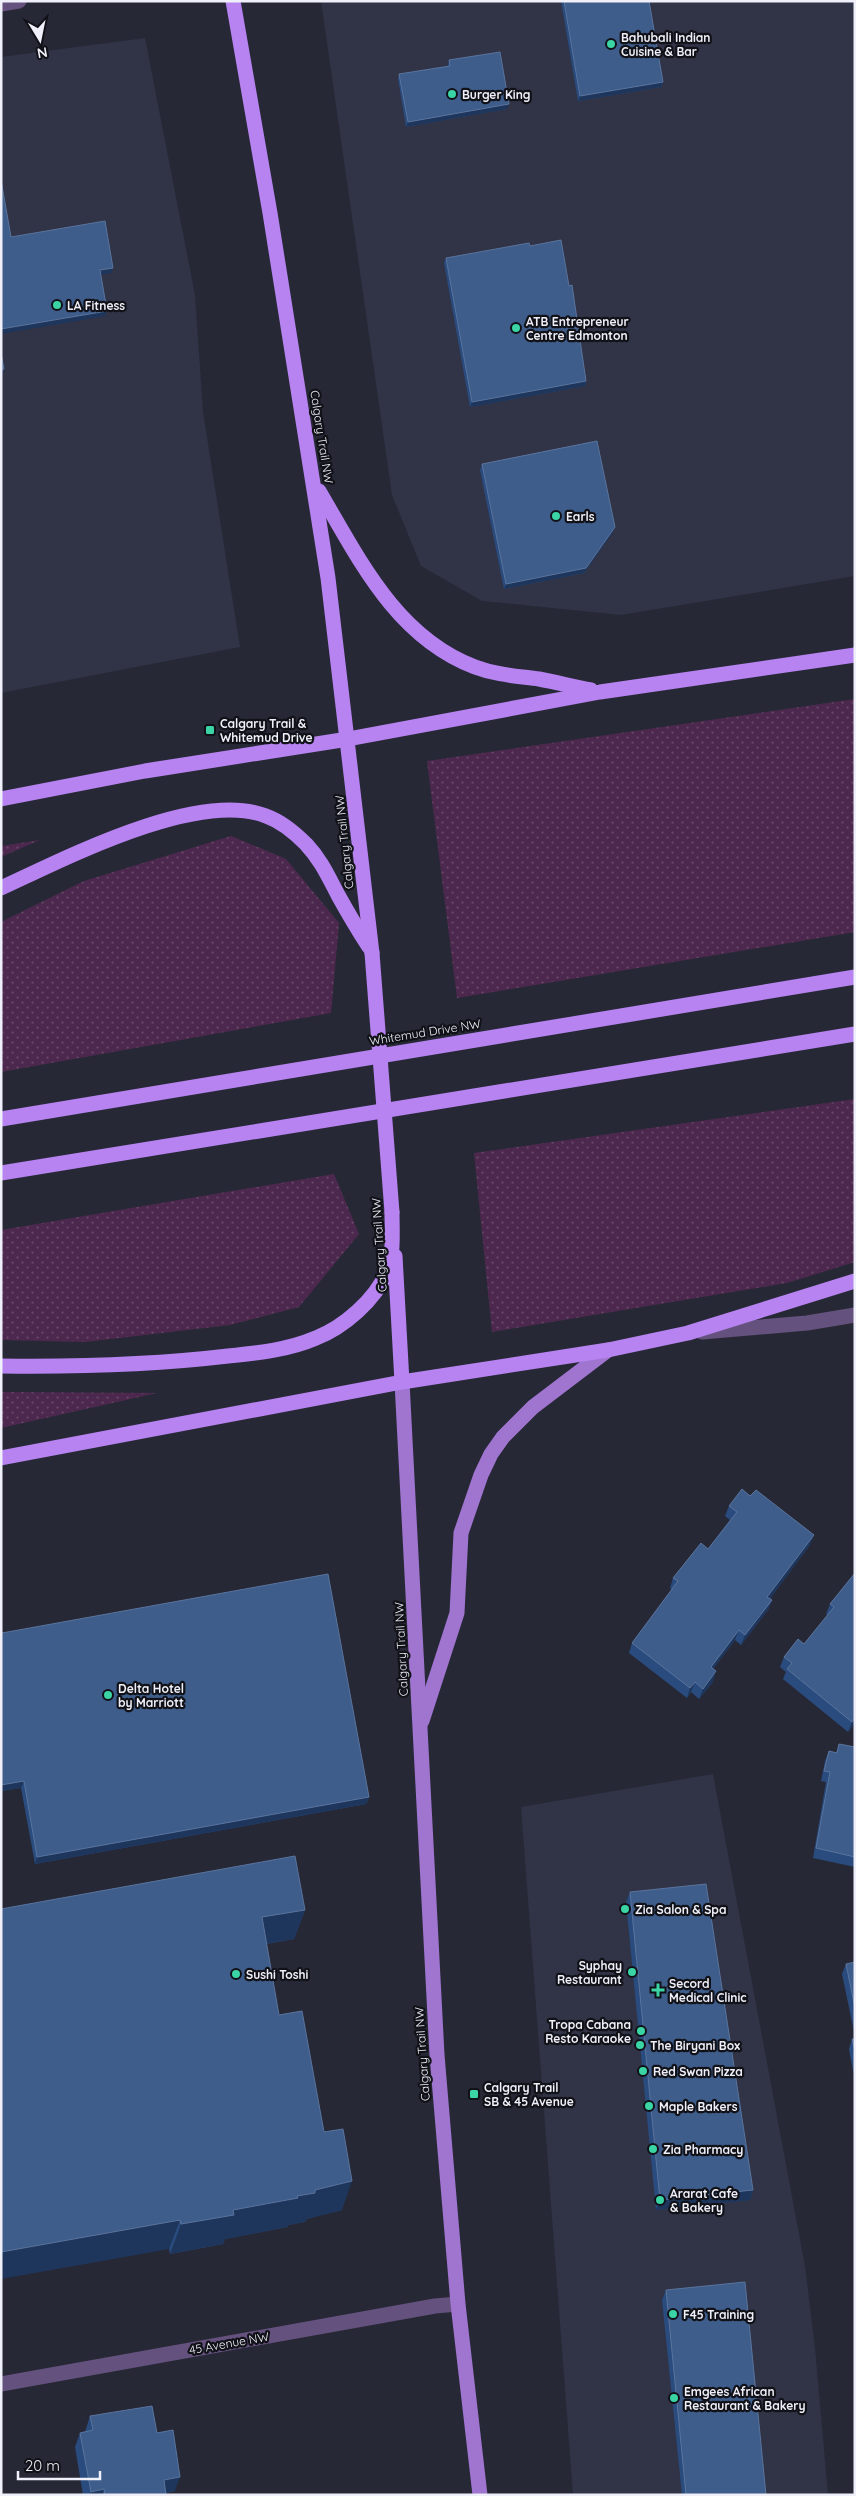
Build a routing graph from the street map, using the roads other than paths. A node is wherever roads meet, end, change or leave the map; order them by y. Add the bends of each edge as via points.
1 (19, 1) edge
2 (233, 1) edge
3 (1, 4) edge
4 (314, 483) junction
5 (855, 655) edge
6 (600, 692) junction
7 (348, 739) junction
8 (1, 799) edge
9 (1, 888) edge
10 (372, 953) junction
11 (855, 977) edge
12 (855, 1034) edge
13 (1, 1119) edge
14 (1, 1173) edge
15 (392, 1212) junction
16 (855, 1281) edge
17 (855, 1315) edge
18 (688, 1333) junction
19 (608, 1350) junction
20 (1, 1366) edge
21 (402, 1382) junction
22 (1, 1458) edge
23 (420, 1730) junction
24 (458, 2304) junction
25 (1, 2384) edge
26 (480, 2495) edge

1 - 3 street
2 - 4 highway, Calgary Trail NW
4 - 6 highway via 385,599 437,646 476,667 504,675
4 - 7 highway, Calgary Trail NW
5 - 6 highway
6 - 7 highway
7 - 8 highway via 145,771
7 - 10 highway, Calgary Trail NW
9 - 10 highway via 96,843 162,821 233,809 265,815 305,843 322,863
10 - 15 highway, Calgary Trail NW, bridge
11 - 13 highway, Whitemud Drive NW
12 - 14 highway
15 - 20 highway via 387,1272 355,1313 318,1338 269,1351 202,1359 99,1366
15 - 21 highway, Calgary Trail NW
16 - 18 highway
17 - 18 street via 807,1323
18 - 19 highway
19 - 21 highway
19 - 23 main road via 533,1407 491,1454 461,1533 457,1613
21 - 22 highway
21 - 23 main road, Calgary Trail NW
23 - 24 main road, Calgary Trail NW via 437,2055
24 - 25 street, 45 Avenue NW
24 - 26 main road, Calgary Trail NW

